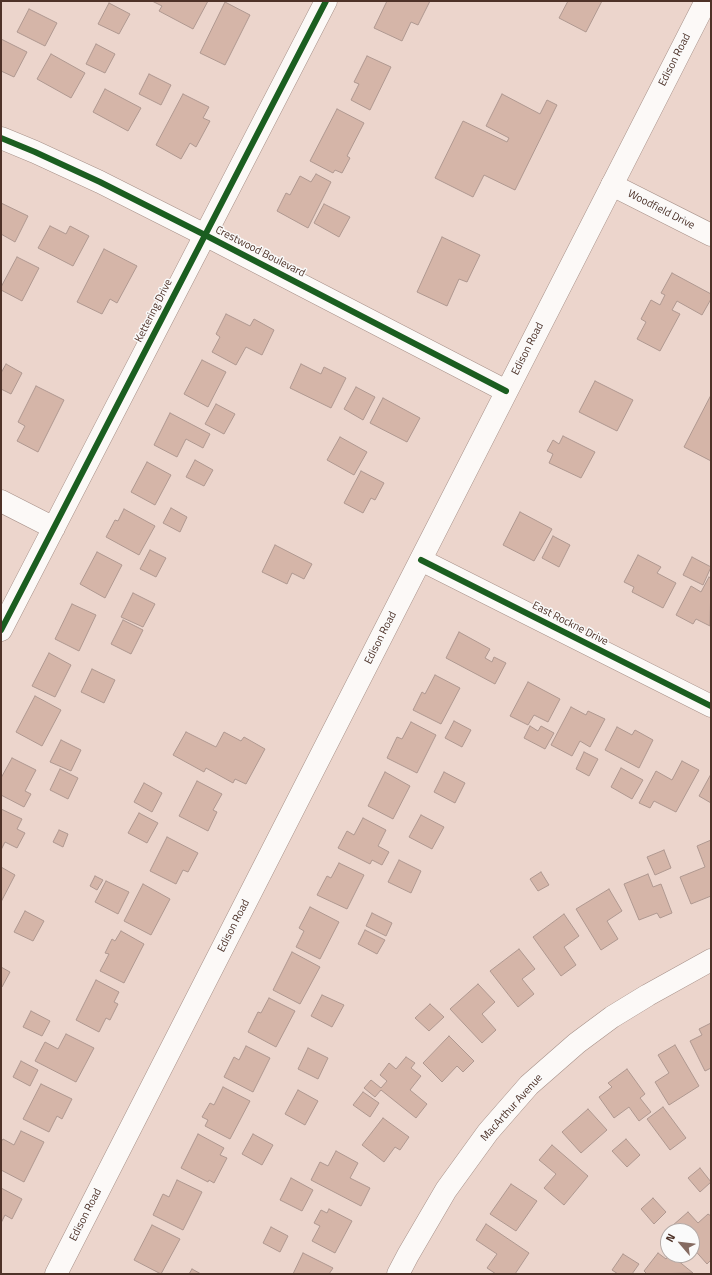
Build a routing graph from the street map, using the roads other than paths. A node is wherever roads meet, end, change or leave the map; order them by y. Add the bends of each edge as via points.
1 (326, 1) edge
2 (706, 1) edge
3 (1, 138) edge
4 (612, 185) junction
5 (205, 235) junction
6 (711, 235) edge
7 (506, 391) junction
8 (1, 501) edge
9 (54, 528) junction
10 (421, 560) junction
11 (1, 630) edge
12 (711, 706) edge
13 (711, 960) edge
14 (56, 1274) edge
15 (398, 1274) edge

1 - 5 street, Kettering Drive
2 - 4 street, Edison Road
3 - 5 street, Crestwood Boulevard via 100,182
4 - 6 street, Woodfield Drive
4 - 7 street, Edison Road
5 - 7 street, Crestwood Boulevard
5 - 9 street, Kettering Drive
7 - 10 street, Edison Road
8 - 9 street
9 - 11 street, Kettering Drive
10 - 12 street, East Rockne Drive
10 - 14 street, Edison Road
13 - 15 street, MacArthur Avenue via 612,1017 576,1043 529,1085 488,1132 446,1190

